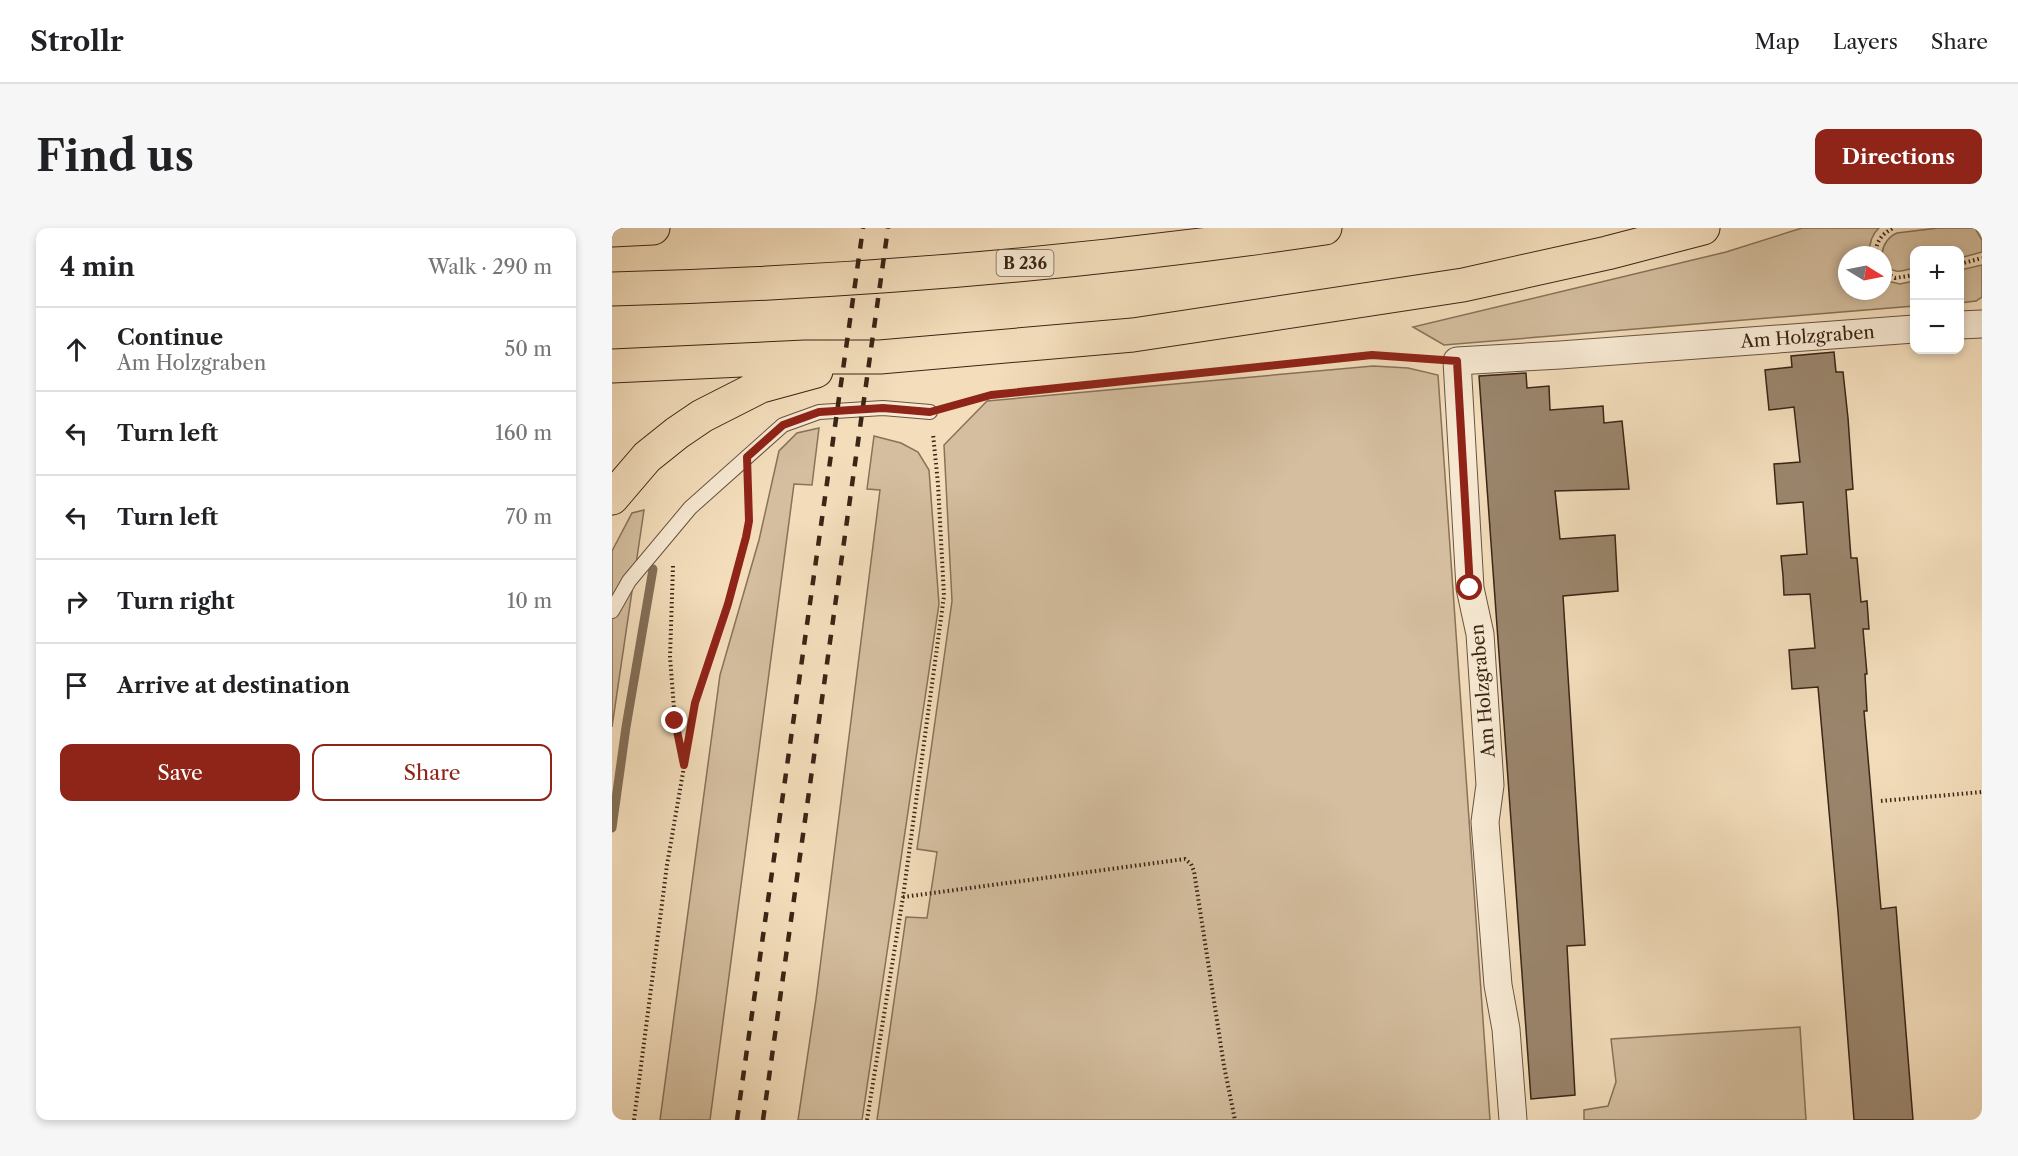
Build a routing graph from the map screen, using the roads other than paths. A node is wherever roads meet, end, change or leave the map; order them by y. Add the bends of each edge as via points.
1 (653, 228) edge
2 (1325, 228) edge
3 (1702, 228) edge
4 (612, 230) edge
5 (612, 289) edge
6 (1982, 324) edge
7 (1964, 326) edge
8 (1910, 329) edge
9 (880, 357) junction
10 (612, 366) edge
11 (930, 412) road end
12 (612, 498) edge
13 (612, 611) edge
14 (1513, 1120) edge

1 - 4 highway
2 - 5 highway, B 236 via 1097,256 914,273
3 - 9 highway via 1463,285 1132,335
6 - 7 street
8 - 14 street, Am Holzgraben via 1457,361 1470,588 1480,634 1490,785 1485,822
9 - 10 highway
9 - 12 highway via 798,375 761,386 731,401 693,422 647,457
11 - 13 lane via 883,408 819,412 783,425 690,508 629,581

